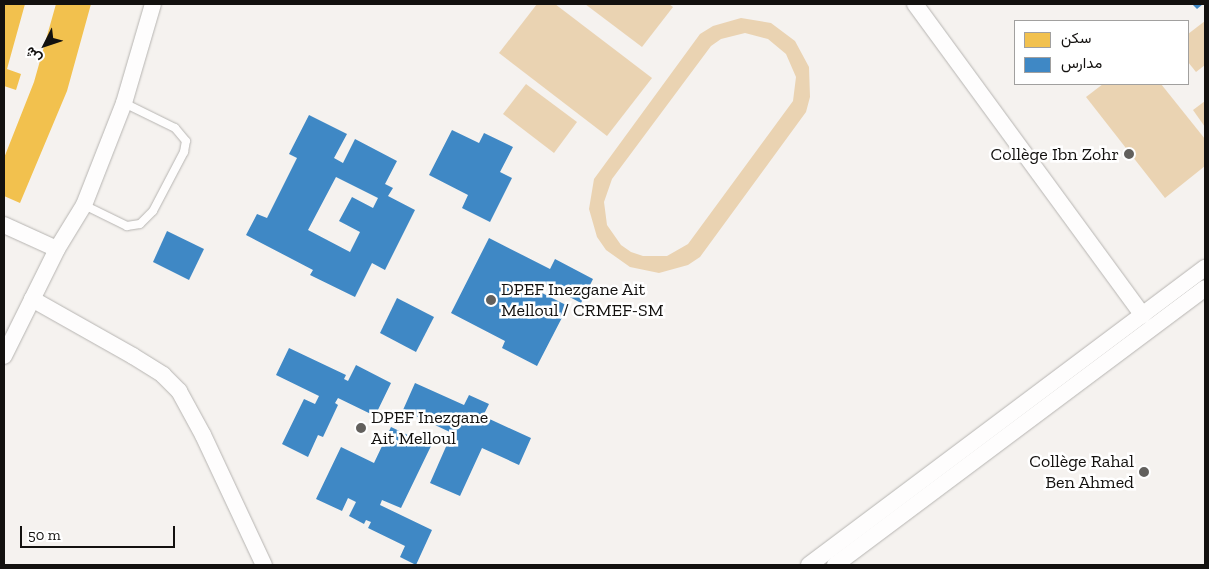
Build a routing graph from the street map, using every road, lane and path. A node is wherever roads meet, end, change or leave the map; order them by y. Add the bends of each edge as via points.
1 (915, 4) edge
2 (156, 6) edge
3 (124, 103) junction
4 (84, 205) junction
5 (4, 225) edge
6 (57, 249) junction
7 (1205, 268) edge
8 (1205, 288) edge
9 (32, 299) junction
10 (1143, 315) junction
11 (4, 356) edge
12 (820, 562) edge
13 (264, 565) edge
14 (835, 565) edge

1 - 10 street
2 - 3 street
3 - 4 street
3 - 4 lane via 175,128 186,141 184,152 153,211 140,224 127,226
4 - 6 street
5 - 6 street
6 - 9 street
7 - 10 street
8 - 14 street
9 - 11 street
9 - 13 street via 133,356 163,375 179,391 204,436
10 - 12 street

